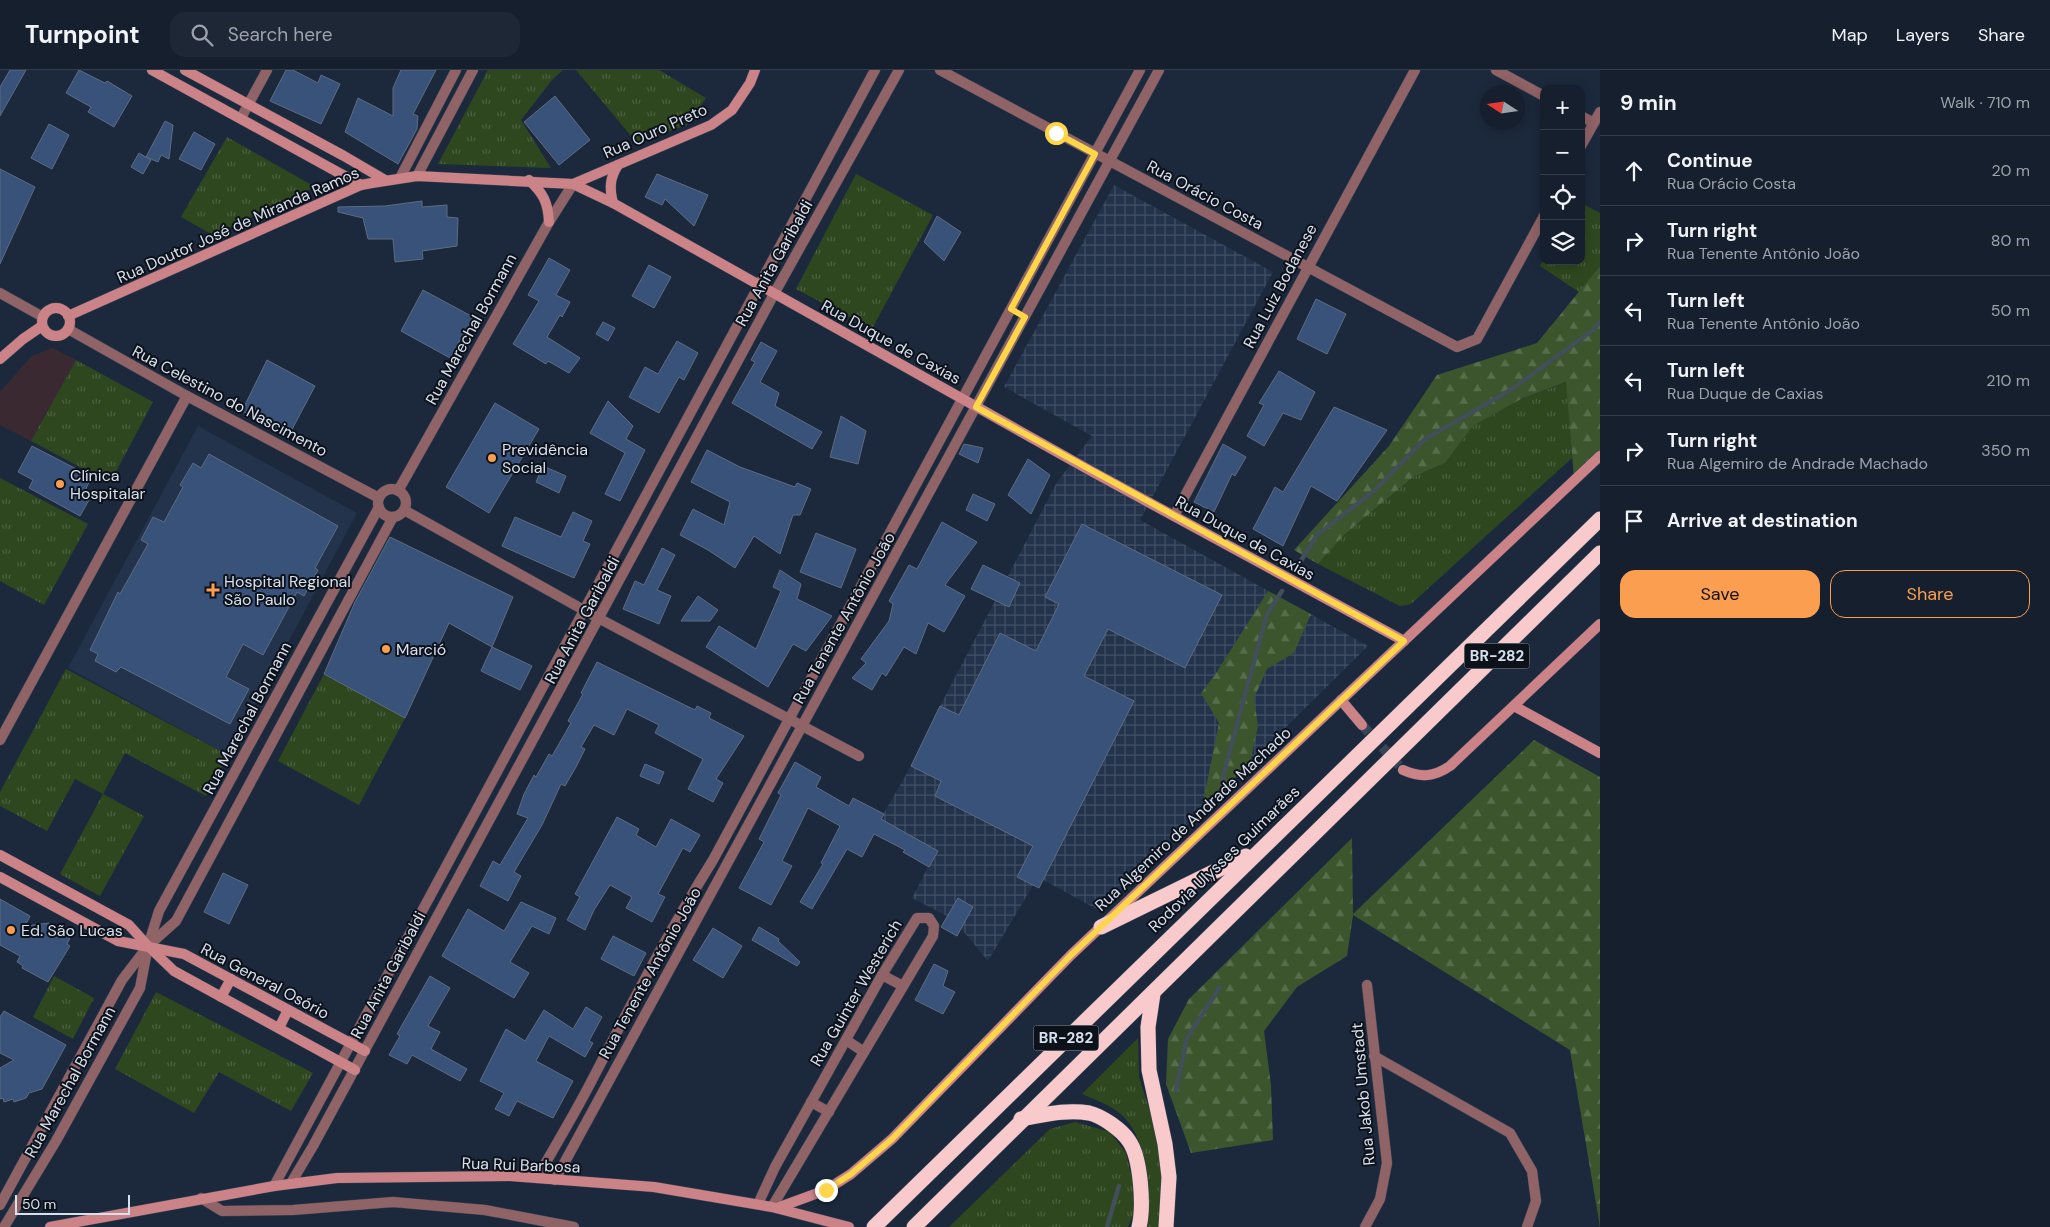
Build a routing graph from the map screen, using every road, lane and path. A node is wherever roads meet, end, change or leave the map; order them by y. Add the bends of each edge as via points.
1 (152, 70) edge
2 (185, 70) edge
3 (267, 70) edge
4 (456, 70) edge
5 (755, 70) edge
6 (875, 70) edge
7 (898, 70) edge
8 (940, 70) edge
9 (1140, 70) edge
10 (1415, 70) edge
11 (1496, 70) edge
12 (471, 74) edge
13 (1157, 74) edge
14 (1540, 94) edge
15 (249, 104) junction
16 (1600, 112) edge
17 (241, 118) junction
18 (1585, 118) edge
19 (1594, 123) junction
20 (841, 134) junction
21 (1585, 139) edge
22 (858, 142) junction
23 (1095, 154) junction
24 (1110, 161) junction
25 (618, 164) junction
26 (417, 176) junction
27 (400, 178) junction
28 (385, 180) junction
29 (529, 180) junction
30 (573, 184) junction
31 (361, 185) junction
32 (808, 196) junction
33 (613, 203) junction
34 (823, 206) junction
35 (1542, 220) edge
36 (549, 222) junction
37 (1049, 239) junction
38 (1064, 246) junction
39 (1307, 267) junction
40 (759, 286) junction
41 (0, 293) edge
42 (774, 294) junction
43 (1011, 309) junction
44 (68, 316) junction
45 (1025, 317) junction
46 (43, 321) junction
47 (68, 329) junction
48 (0, 359) edge
49 (187, 396) junction
50 (963, 399) junction
51 (698, 400) junction
52 (713, 407) junction
53 (976, 407) junction
54 (1600, 456) edge
55 (663, 465) junction
56 (678, 474) junction
57 (916, 487) junction
58 (398, 491) junction
59 (928, 494) junction
60 (379, 502) junction
61 (404, 510) junction
62 (1174, 516) junction
63 (393, 517) junction
64 (1600, 519) edge
65 (630, 526) junction
66 (645, 535) junction
67 (880, 552) junction
68 (1600, 553) edge
69 (893, 559) junction
70 (341, 577) junction
71 (356, 585) junction
72 (584, 611) junction
73 (600, 619) junction
74 (842, 623) junction
75 (1600, 624) edge
76 (854, 629) junction
77 (1404, 641) junction
78 (283, 683) junction
79 (299, 691) junction
80 (536, 700) junction
81 (1341, 700) junction
82 (1514, 706) junction
83 (551, 708) junction
84 (789, 721) junction
85 (1362, 725) tunnel mouth
86 (801, 727) junction
87 (0, 740) edge
88 (1597, 748) edge
89 (859, 756) dead end
90 (504, 761) junction
91 (518, 769) junction
92 (1403, 770) tunnel mouth
93 (228, 785) junction
94 (244, 794) junction
95 (467, 829) junction
96 (482, 836) junction
97 (1259, 850) junction
98 (191, 853) junction
99 (0, 854) edge
100 (713, 860) junction
101 (207, 862) junction
102 (21, 866) junction
103 (725, 866) junction
104 (0, 877) edge
105 (12, 883) junction
106 (434, 891) junction
107 (75, 896) junction
108 (448, 898) junction
109 (684, 906) junction
110 (67, 913) junction
111 (700, 913) junction
112 (1101, 927) junction
113 (148, 946) junction
114 (402, 947) junction
115 (416, 953) junction
116 (655, 959) junction
117 (670, 967) junction
118 (882, 975) junction
119 (231, 979) junction
120 (1367, 984) dead end
121 (903, 986) junction
122 (1152, 994) junction
123 (221, 997) junction
124 (288, 1010) junction
125 (622, 1020) junction
126 (96, 1028) junction
127 (279, 1028) junction
128 (637, 1028) junction
129 (112, 1037) junction
130 (846, 1040) junction
131 (352, 1044) junction
132 (365, 1051) junction
133 (864, 1052) junction
134 (1374, 1056) junction
135 (342, 1063) junction
136 (354, 1070) junction
137 (69, 1078) junction
138 (590, 1083) junction
139 (85, 1087) junction
140 (603, 1090) junction
141 (811, 1102) junction
142 (829, 1112) junction
143 (1021, 1119) junction
144 (40, 1131) junction
145 (56, 1141) junction
146 (537, 1178) junction
147 (555, 1180) junction
148 (290, 1183) junction
149 (274, 1186) junction
150 (201, 1198) junction
151 (758, 1204) junction
152 (0, 1205) edge
153 (775, 1208) junction
154 (4, 1227) edge
155 (50, 1227) edge
156 (574, 1227) edge
157 (849, 1227) edge
158 (874, 1227) edge
159 (914, 1227) edge
160 (1138, 1227) edge
161 (1166, 1227) edge
162 (1365, 1227) edge
163 (1527, 1227) edge

1 - 17 street
2 - 15 street
3 - 15 street
4 - 12 street
4 - 27 street
5 - 25 street, Rua Ouro Preto via 732,110 711,125
6 - 20 street, Rua Anita Garibaldi
7 - 22 street, Rua Anita Garibaldi
8 - 23 street, Rua Orácio Costa
9 - 13 street
9 - 23 street, Rua Tenente Antônio João
10 - 39 street, Rua Luiz Bodanese
11 - 14 street
12 - 26 street
13 - 24 street, Rua Tenente Antônio João
15 - 17 street
15 - 28 street
16 - 19 street
17 - 31 street
18 - 19 street
19 - 21 street
20 - 22 street
20 - 32 street, Rua Anita Garibaldi
22 - 34 street, Rua Anita Garibaldi
23 - 24 street, Rua Orácio Costa
23 - 37 street, Rua Tenente Antônio João
24 - 38 street, Rua Tenente Antônio João
24 - 39 street, Rua Orácio Costa
25 - 30 street, Rua Ouro Preto
25 - 33 street via 611,177
26 - 27 street, Rua Doutor José de Miranda Ramos
26 - 29 street, Rua Doutor José de Miranda Ramos
27 - 28 street, Rua Doutor José de Miranda Ramos
28 - 31 street, Rua Doutor José de Miranda Ramos
29 - 30 street, Rua Doutor José de Miranda Ramos
29 - 36 street via 541,192 548,206
30 - 33 street, Rua Duque de Caxias
30 - 36 street, Rua Marechal Bormann
31 - 44 street, Rua Doutor José de Miranda Ramos
32 - 34 street
32 - 40 street, Rua Anita Garibaldi
33 - 40 street, Rua Duque de Caxias
34 - 42 street, Rua Anita Garibaldi
35 - 39 street, Rua Orácio Costa via 1477,339 1457,347
36 - 58 street, Rua Marechal Bormann
37 - 38 street
37 - 43 street, Rua Tenente Antônio João
38 - 45 street, Rua Tenente Antônio João
39 - 62 street, Rua Luiz Bodanese
40 - 42 street, Rua Duque de Caxias
40 - 51 street, Rua Anita Garibaldi
41 - 46 street
42 - 50 street, Rua Duque de Caxias
42 - 52 street, Rua Anita Garibaldi
43 - 45 street
43 - 50 street, Rua Tenente Antônio João
44 - 46 street via 57,308 49,310
44 - 47 street
45 - 53 street, Rua Tenente Antônio João
46 - 47 street via 52,335 61,335
46 - 48 street
47 - 49 street, Rua Celestino do Nascimento
49 - 60 street, Rua Celestino do Nascimento
49 - 87 street
50 - 53 street, Rua Duque de Caxias
50 - 57 street, Rua Tenente Antônio João
51 - 52 street
51 - 55 street, Rua Anita Garibaldi
52 - 56 street, Rua Anita Garibaldi
53 - 59 street, Rua Tenente Antônio João
53 - 62 street, Rua Duque de Caxias
54 - 77 street, Rua Algemiro de Andrade Machado
55 - 56 street
55 - 65 street, Rua Anita Garibaldi
56 - 66 street, Rua Anita Garibaldi
57 - 59 street
57 - 67 street, Rua Tenente Antônio João
58 - 60 street via 390,489
58 - 61 street via 406,501
59 - 69 street, Rua Tenente Antônio João
60 - 63 street via 384,514
60 - 70 street, Rua Marechal Bormann
61 - 63 street
61 - 72 street
62 - 77 street, Rua Duque de Caxias
63 - 71 street, Rua Marechal Bormann
64 - 97 highway, Rodovia Ulysses Guimarães / BR-282
65 - 66 street
65 - 72 street, Rua Anita Garibaldi
66 - 73 street, Rua Anita Garibaldi
67 - 69 street
67 - 74 street, Rua Tenente Antônio João
68 - 122 highway, BR-282
69 - 76 street, Rua Tenente Antônio João
70 - 71 street
70 - 78 street, Rua Marechal Bormann
71 - 79 street, Rua Marechal Bormann
72 - 73 street
72 - 80 street, Rua Anita Garibaldi
73 - 83 street, Rua Anita Garibaldi
73 - 84 street
74 - 76 street
74 - 84 street, Rua Tenente Antônio João
75 - 82 street
76 - 86 street, Rua Tenente Antônio João
77 - 81 street, Rua Algemiro de Andrade Machado
78 - 79 street
78 - 93 street, Rua Marechal Bormann
79 - 94 street, Rua Marechal Bormann
80 - 83 street
80 - 90 street, Rua Anita Garibaldi
81 - 85 street
81 - 112 street, Rua Algemiro de Andrade Machado
82 - 88 street
82 - 92 street via 1439,773 1424,776
83 - 91 street, Rua Anita Garibaldi
84 - 86 street
84 - 100 street, Rua Tenente Antônio João
86 - 89 street
86 - 103 street, Rua Tenente Antônio João
90 - 91 street
90 - 95 street, Rua Anita Garibaldi
91 - 96 street, Rua Anita Garibaldi
93 - 94 street
93 - 98 street, Rua Marechal Bormann
94 - 101 street, Rua Marechal Bormann
95 - 96 street
95 - 106 street, Rua Anita Garibaldi
96 - 108 street, Rua Anita Garibaldi
97 - 112 highway
97 - 158 highway, Rodovia Ulysses Guimarães / BR-282
98 - 101 street
98 - 113 street, Rua Marechal Bormann via 159,911
99 - 102 street, Rua General Osório
100 - 103 street
100 - 109 street, Rua Tenente Antônio João
101 - 113 street, Rua Marechal Bormann via 176,921
102 - 105 street
102 - 107 street, Rua General Osório
103 - 111 street, Rua Tenente Antônio João
104 - 105 street, Rua General Osório
105 - 110 street, Rua General Osório
106 - 108 street
106 - 114 street, Rua Anita Garibaldi
107 - 110 street
107 - 113 street, Rua General Osório via 129,925
108 - 115 street, Rua Anita Garibaldi
109 - 111 street
109 - 116 street, Rua Tenente Antônio João
110 - 113 street, Rua General Osório via 118,941
111 - 117 street, Rua Tenente Antônio João
112 - 153 street, Rua Algemiro de Andrade Machado via 885,1145 826,1190
113 - 119 street, Rua General Osório via 184,954
113 - 123 street, Rua General Osório via 174,971
113 - 126 street, Rua Marechal Bormann via 122,980
113 - 129 street, Rua Marechal Bormann via 140,988
114 - 115 street
114 - 131 street, Rua Anita Garibaldi
115 - 132 street, Rua Anita Garibaldi
116 - 117 street
116 - 125 street, Rua Tenente Antônio João
117 - 128 street, Rua Tenente Antônio João
118 - 121 street
118 - 121 street, Rua Guinter Westerich via 917,918 929,918 934,926 933,936
118 - 130 street, Rua Guinter Westerich
119 - 123 street
119 - 124 street, Rua General Osório
120 - 134 street, Rua Jakob Umstadt
121 - 133 street, Rua Guinter Westerich
122 - 143 highway, BR-282
122 - 161 highway via 1148,1027 1149,1070 1170,1177
123 - 127 street, Rua General Osório
124 - 127 street
124 - 131 street, Rua General Osório
125 - 128 street
125 - 138 street, Rua Tenente Antônio João
126 - 129 street
126 - 137 street, Rua Marechal Bormann
127 - 135 street, Rua General Osório
128 - 140 street, Rua Tenente Antônio João
129 - 139 street, Rua Marechal Bormann
130 - 133 street
130 - 141 street, Rua Guinter Westerich
131 - 132 street, Rua General Osório
131 - 135 street, Rua Anita Garibaldi
132 - 136 street, Rua Anita Garibaldi
133 - 142 street, Rua Guinter Westerich
134 - 162 street, Rua Jakob Umstadt via 1387,1163 1380,1199
134 - 163 street via 1510,1133 1532,1172 1536,1201
135 - 136 street, Rua General Osório
135 - 149 street, Rua Anita Garibaldi
136 - 148 street, Rua Anita Garibaldi
137 - 139 street
137 - 144 street, Rua Marechal Bormann
138 - 140 street
138 - 146 street, Rua Tenente Antônio João
139 - 145 street, Rua Marechal Bormann
140 - 147 street, Rua Tenente Antônio João
141 - 142 street
141 - 151 street, Rua Guinter Westerich
142 - 153 street, Rua Guinter Westerich
143 - 159 highway, BR-282
143 - 160 highway via 1062,1111 1091,1114 1114,1126 1130,1142 1139,1172 1141,1211
144 - 145 street
144 - 152 street, Rua Marechal Bormann
145 - 154 street, Rua Marechal Bormann
146 - 147 street, Rua Rui Barbosa
146 - 148 street, Rua Rui Barbosa via 337,1178
147 - 151 street, Rua Rui Barbosa via 654,1187
148 - 149 street, Rua Rui Barbosa
149 - 150 street, Rua Rui Barbosa
150 - 155 street, Rua Rui Barbosa
150 - 156 street via 222,1212 284,1211 393,1202 485,1210
151 - 153 street, Rua Rui Barbosa
153 - 157 street, Rua Rui Barbosa

